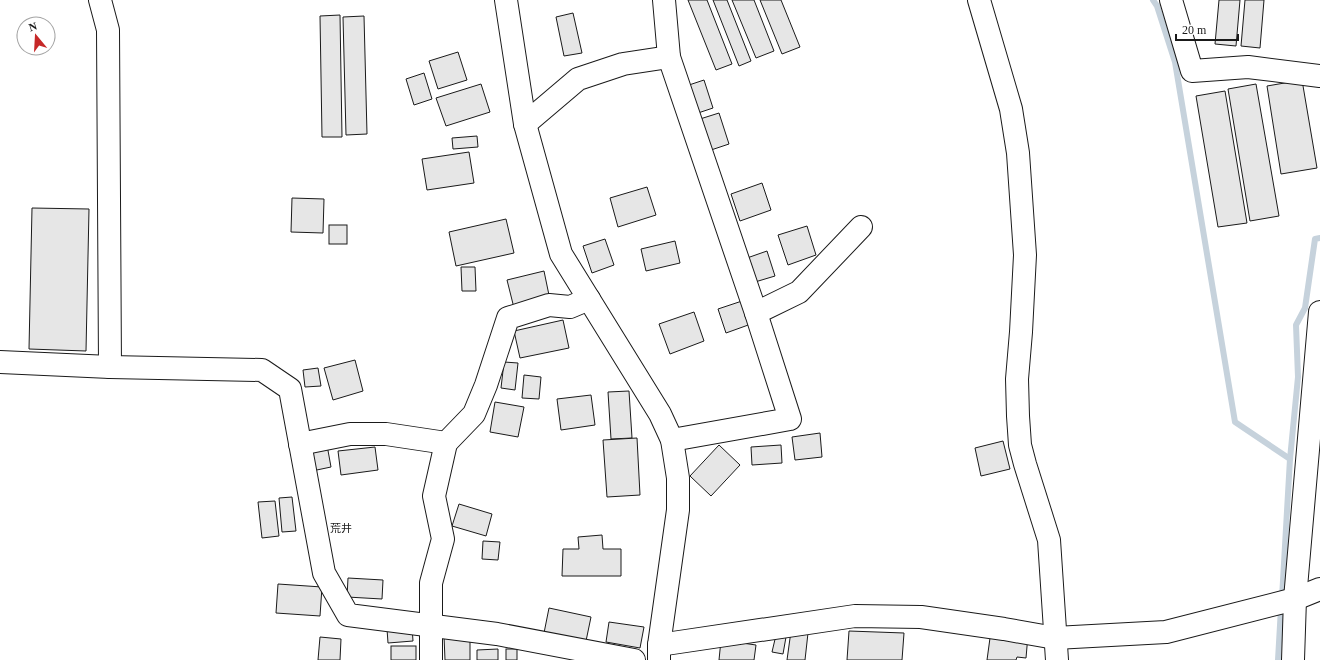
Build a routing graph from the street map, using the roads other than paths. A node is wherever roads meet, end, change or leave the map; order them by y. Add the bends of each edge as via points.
1 (100, 0) edge
2 (506, 0) edge
3 (664, 0) edge
4 (979, 0) edge
5 (1171, 0) edge
6 (669, 57) junction
7 (1320, 76) edge
8 (525, 124) junction
9 (862, 227) dead end
10 (589, 299) junction
11 (1320, 312) edge
12 (756, 313) junction
13 (0, 362) edge
14 (110, 367) junction
15 (672, 440) junction
16 (446, 443) junction
17 (300, 444) junction
18 (1320, 589) edge
19 (1295, 600) junction
20 (430, 625) junction
21 (1055, 638) junction
22 (659, 652) edge
23 (431, 660) edge
24 (634, 660) edge
25 (1057, 660) edge
26 (1293, 660) edge

1 - 14 street via 108,30
2 - 8 street
3 - 6 street
4 - 21 street via 1011,110 1018,153 1024,255 1017,379 1020,445 1050,540
5 - 7 street via 1192,71 1248,67
6 - 8 street via 623,64 578,79
6 - 12 street
8 - 10 street via 561,254
9 - 12 street via 799,292
10 - 15 street via 660,414
10 - 16 street via 570,307 549,305 508,318 474,414
11 - 19 street
12 - 15 street via 790,419
13 - 14 street
14 - 17 street via 262,370 290,389
15 - 22 street via 678,478 678,510
16 - 17 street via 386,434 350,434
16 - 20 street via 434,496 443,539 431,583
17 - 20 street via 324,574 348,615
18 - 19 street
19 - 21 street via 1166,632
19 - 26 street
20 - 23 street
20 - 24 street via 497,634
21 - 22 street via 921,617 855,616
21 - 25 street

